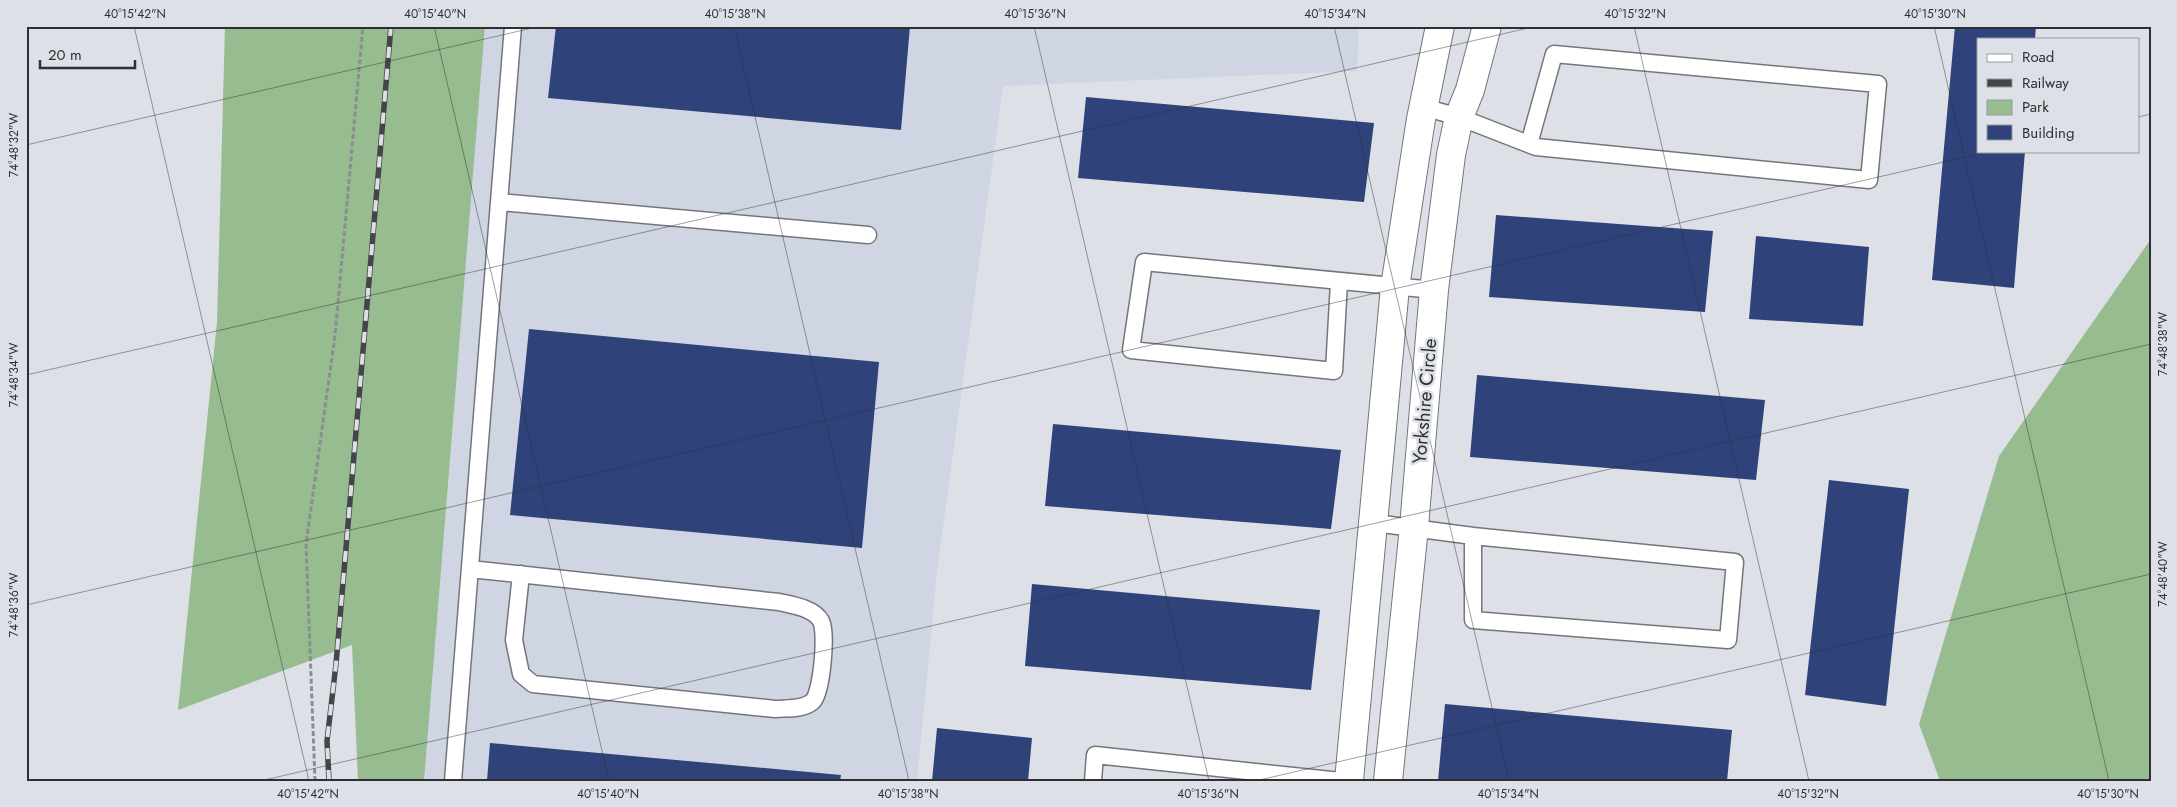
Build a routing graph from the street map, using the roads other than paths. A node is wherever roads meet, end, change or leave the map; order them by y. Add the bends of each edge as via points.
1 (513, 26) edge
2 (1440, 26) edge
3 (1487, 26) edge
4 (1423, 107) junction
5 (1459, 117) junction
6 (1529, 144) junction
7 (499, 202) junction
8 (868, 235) dead end
9 (1339, 282) junction
10 (1395, 287) junction
11 (1434, 290) junction
12 (1375, 523) junction
13 (1414, 527) junction
14 (1473, 536) junction
15 (470, 569) junction
16 (520, 574) junction
17 (1292, 778) edge
18 (453, 781) edge
19 (1093, 781) edge
20 (1341, 781) edge
21 (1349, 781) edge
22 (1388, 781) edge

1 - 7 lane
2 - 4 street, Yorkshire Circle
3 - 5 street, Yorkshire Circle via 1470,90
4 - 5 lane
4 - 10 street, Yorkshire Circle
5 - 6 lane
5 - 11 street, Yorkshire Circle
6 - 6 lane via 1869,180 1878,84 1554,54
7 - 8 lane
7 - 15 lane
9 - 9 lane via 1144,262 1131,350 1334,371
9 - 10 lane
10 - 11 lane
10 - 12 street, Yorkshire Circle
11 - 13 street, Yorkshire Circle
12 - 13 lane
12 - 21 street, Yorkshire Circle
13 - 14 lane
13 - 22 street, Yorkshire Circle
14 - 14 lane via 1735,562 1728,640 1473,620
15 - 16 lane
15 - 18 lane
16 - 16 lane via 779,602 804,608 820,619 825,634 819,689 813,701 801,707 775,709 533,684 521,674 514,640
17 - 19 lane via 1095,755
17 - 20 lane

